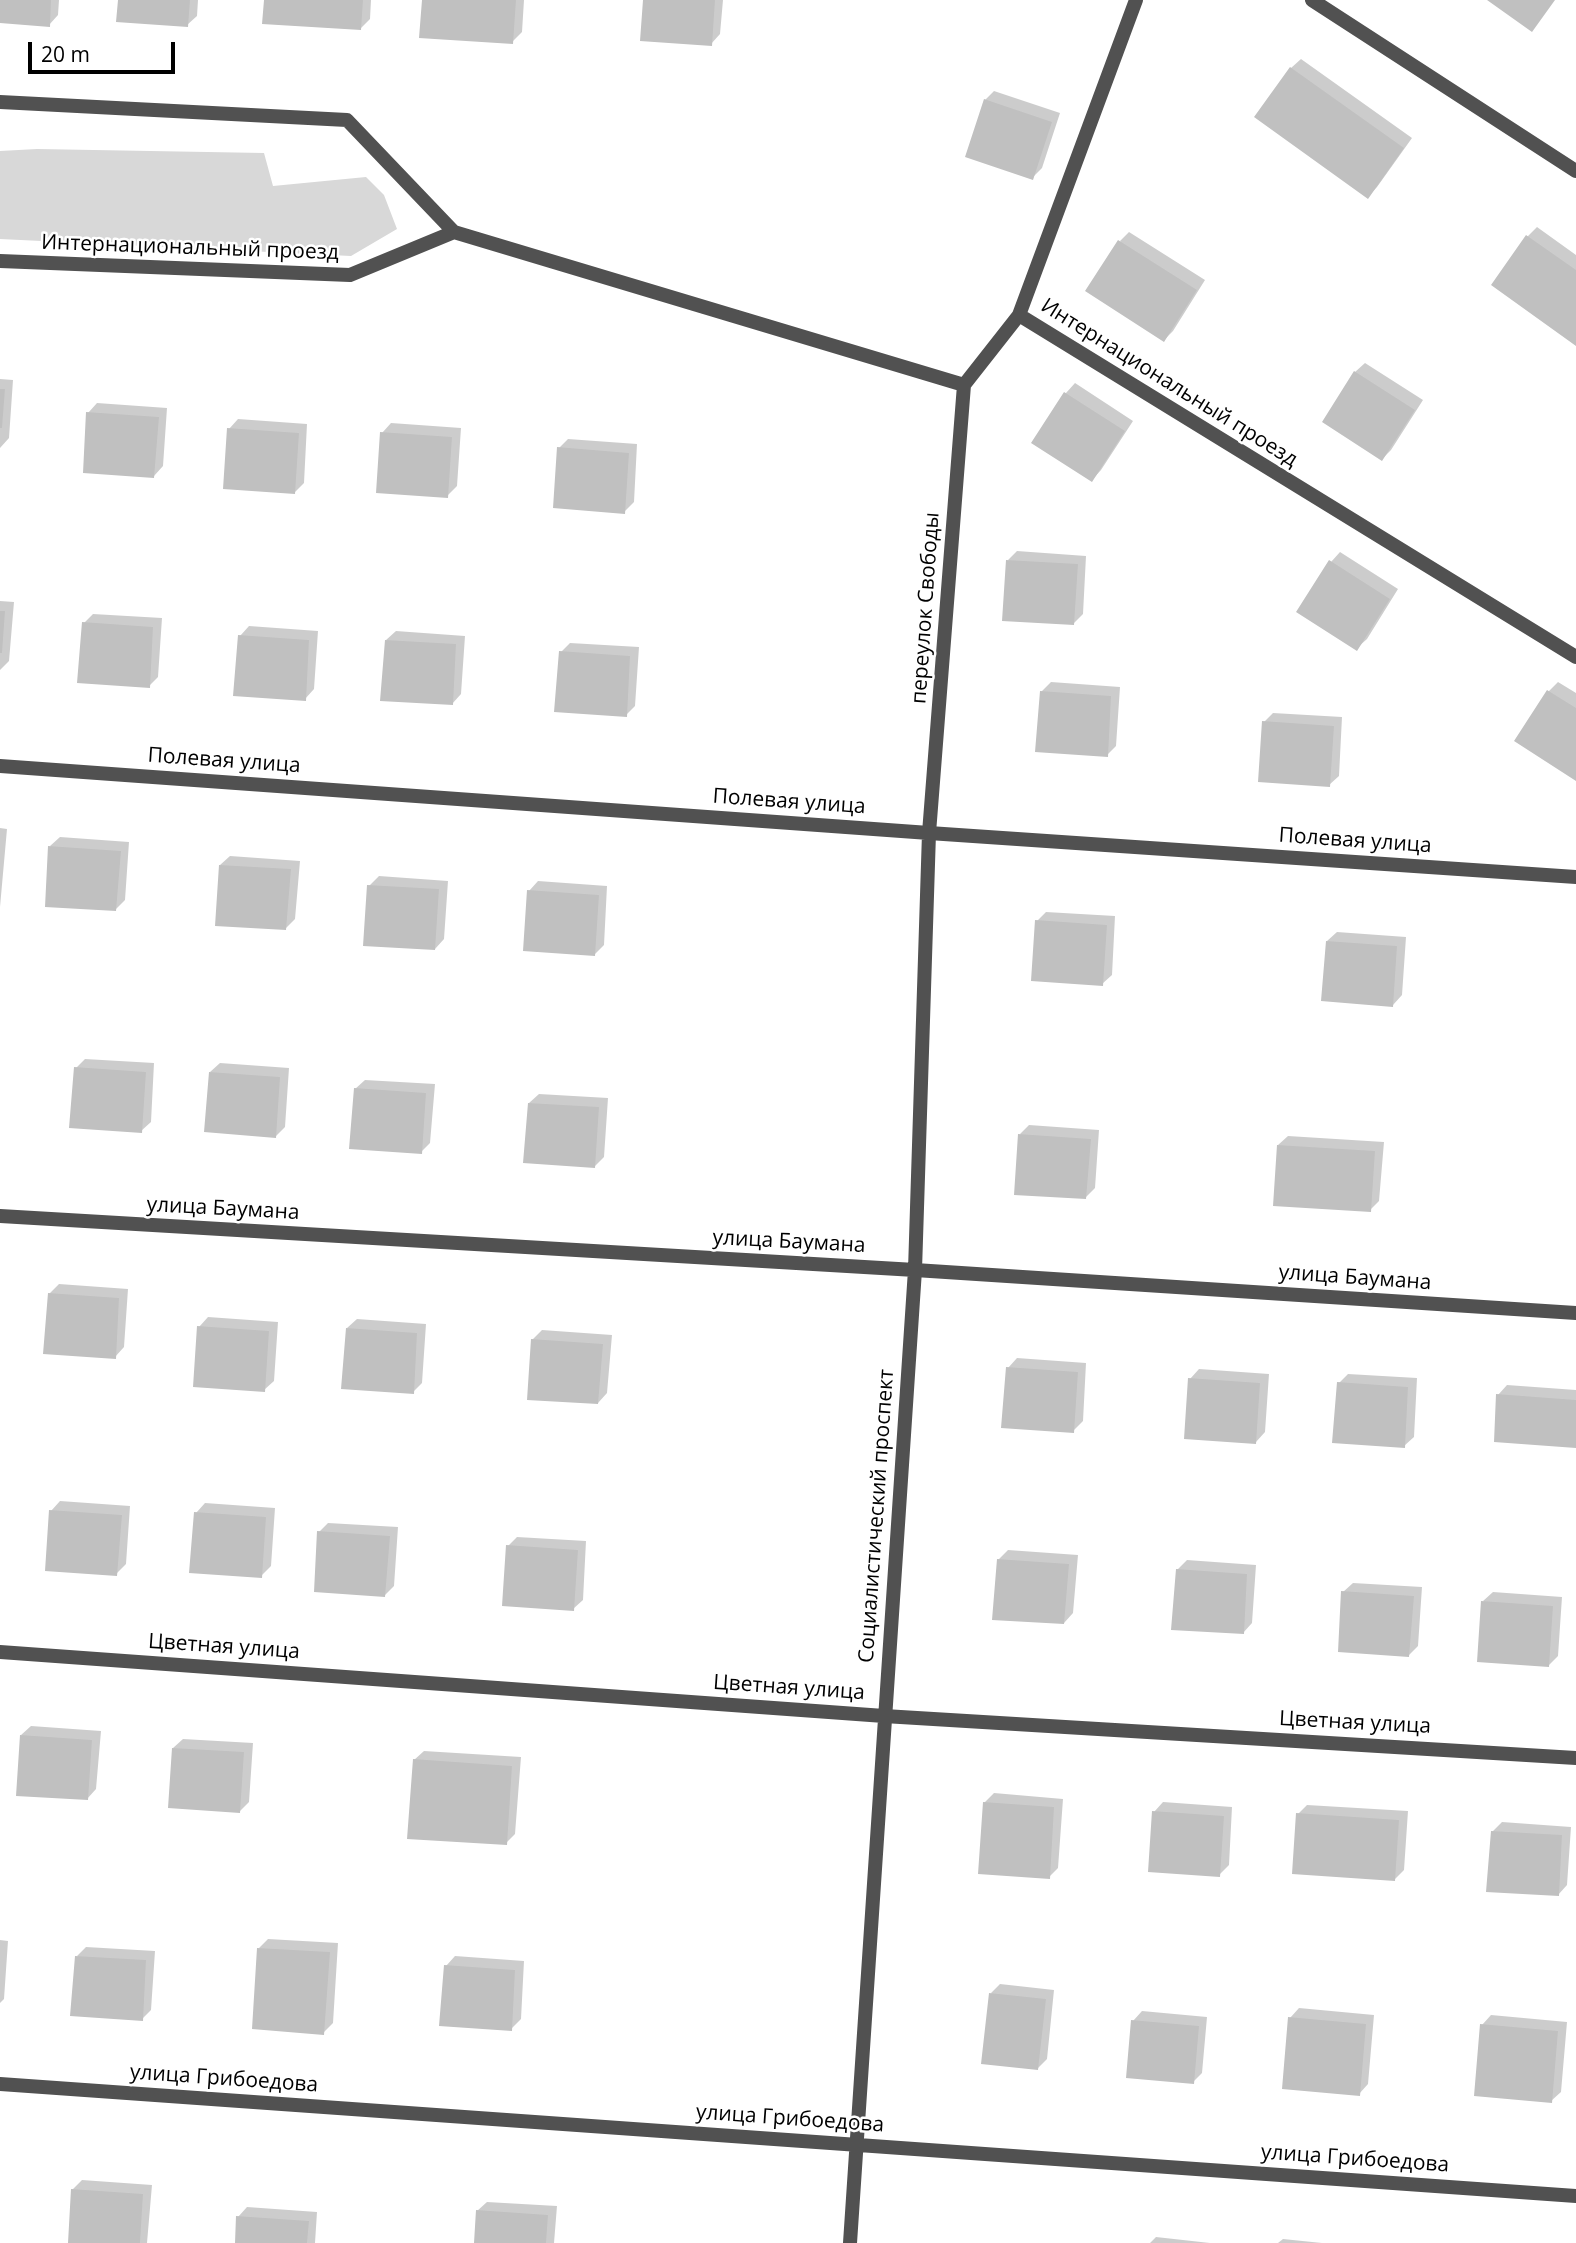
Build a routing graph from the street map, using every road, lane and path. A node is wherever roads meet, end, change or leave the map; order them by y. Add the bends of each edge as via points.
1 (1136, 0) edge
2 (1312, 0) edge
3 (0, 102) edge
4 (1576, 171) edge
5 (454, 232) junction
6 (0, 261) edge
7 (1019, 315) junction
8 (964, 386) junction
9 (1576, 657) edge
10 (0, 766) edge
11 (929, 833) junction
12 (1576, 877) edge
13 (0, 1216) edge
14 (915, 1270) junction
15 (1576, 1313) edge
16 (0, 1652) edge
17 (884, 1716) junction
18 (1576, 1758) edge
19 (0, 2084) edge
20 (858, 2145) junction
21 (1576, 2196) edge
22 (850, 2243) edge

1 - 7 street
2 - 4 street
3 - 5 street via 347,120
5 - 6 street, Интернациональный проезд via 350,275
5 - 8 street
7 - 8 street, Интернациональный проезд
7 - 9 street, Интернациональный проезд
8 - 11 street, переулок Свободы
10 - 11 street, Полевая улица
11 - 12 street, Полевая улица
11 - 14 street, Социалистический проспект
13 - 14 street, улица Баумана
14 - 15 street, улица Баумана
14 - 17 street, Социалистический проспект
16 - 17 street, Цветная улица
17 - 18 street, Цветная улица
17 - 20 street, Социалистический проспект
19 - 20 street, улица Грибоедова
20 - 21 street, улица Грибоедова
20 - 22 street, Социалистический проспект

